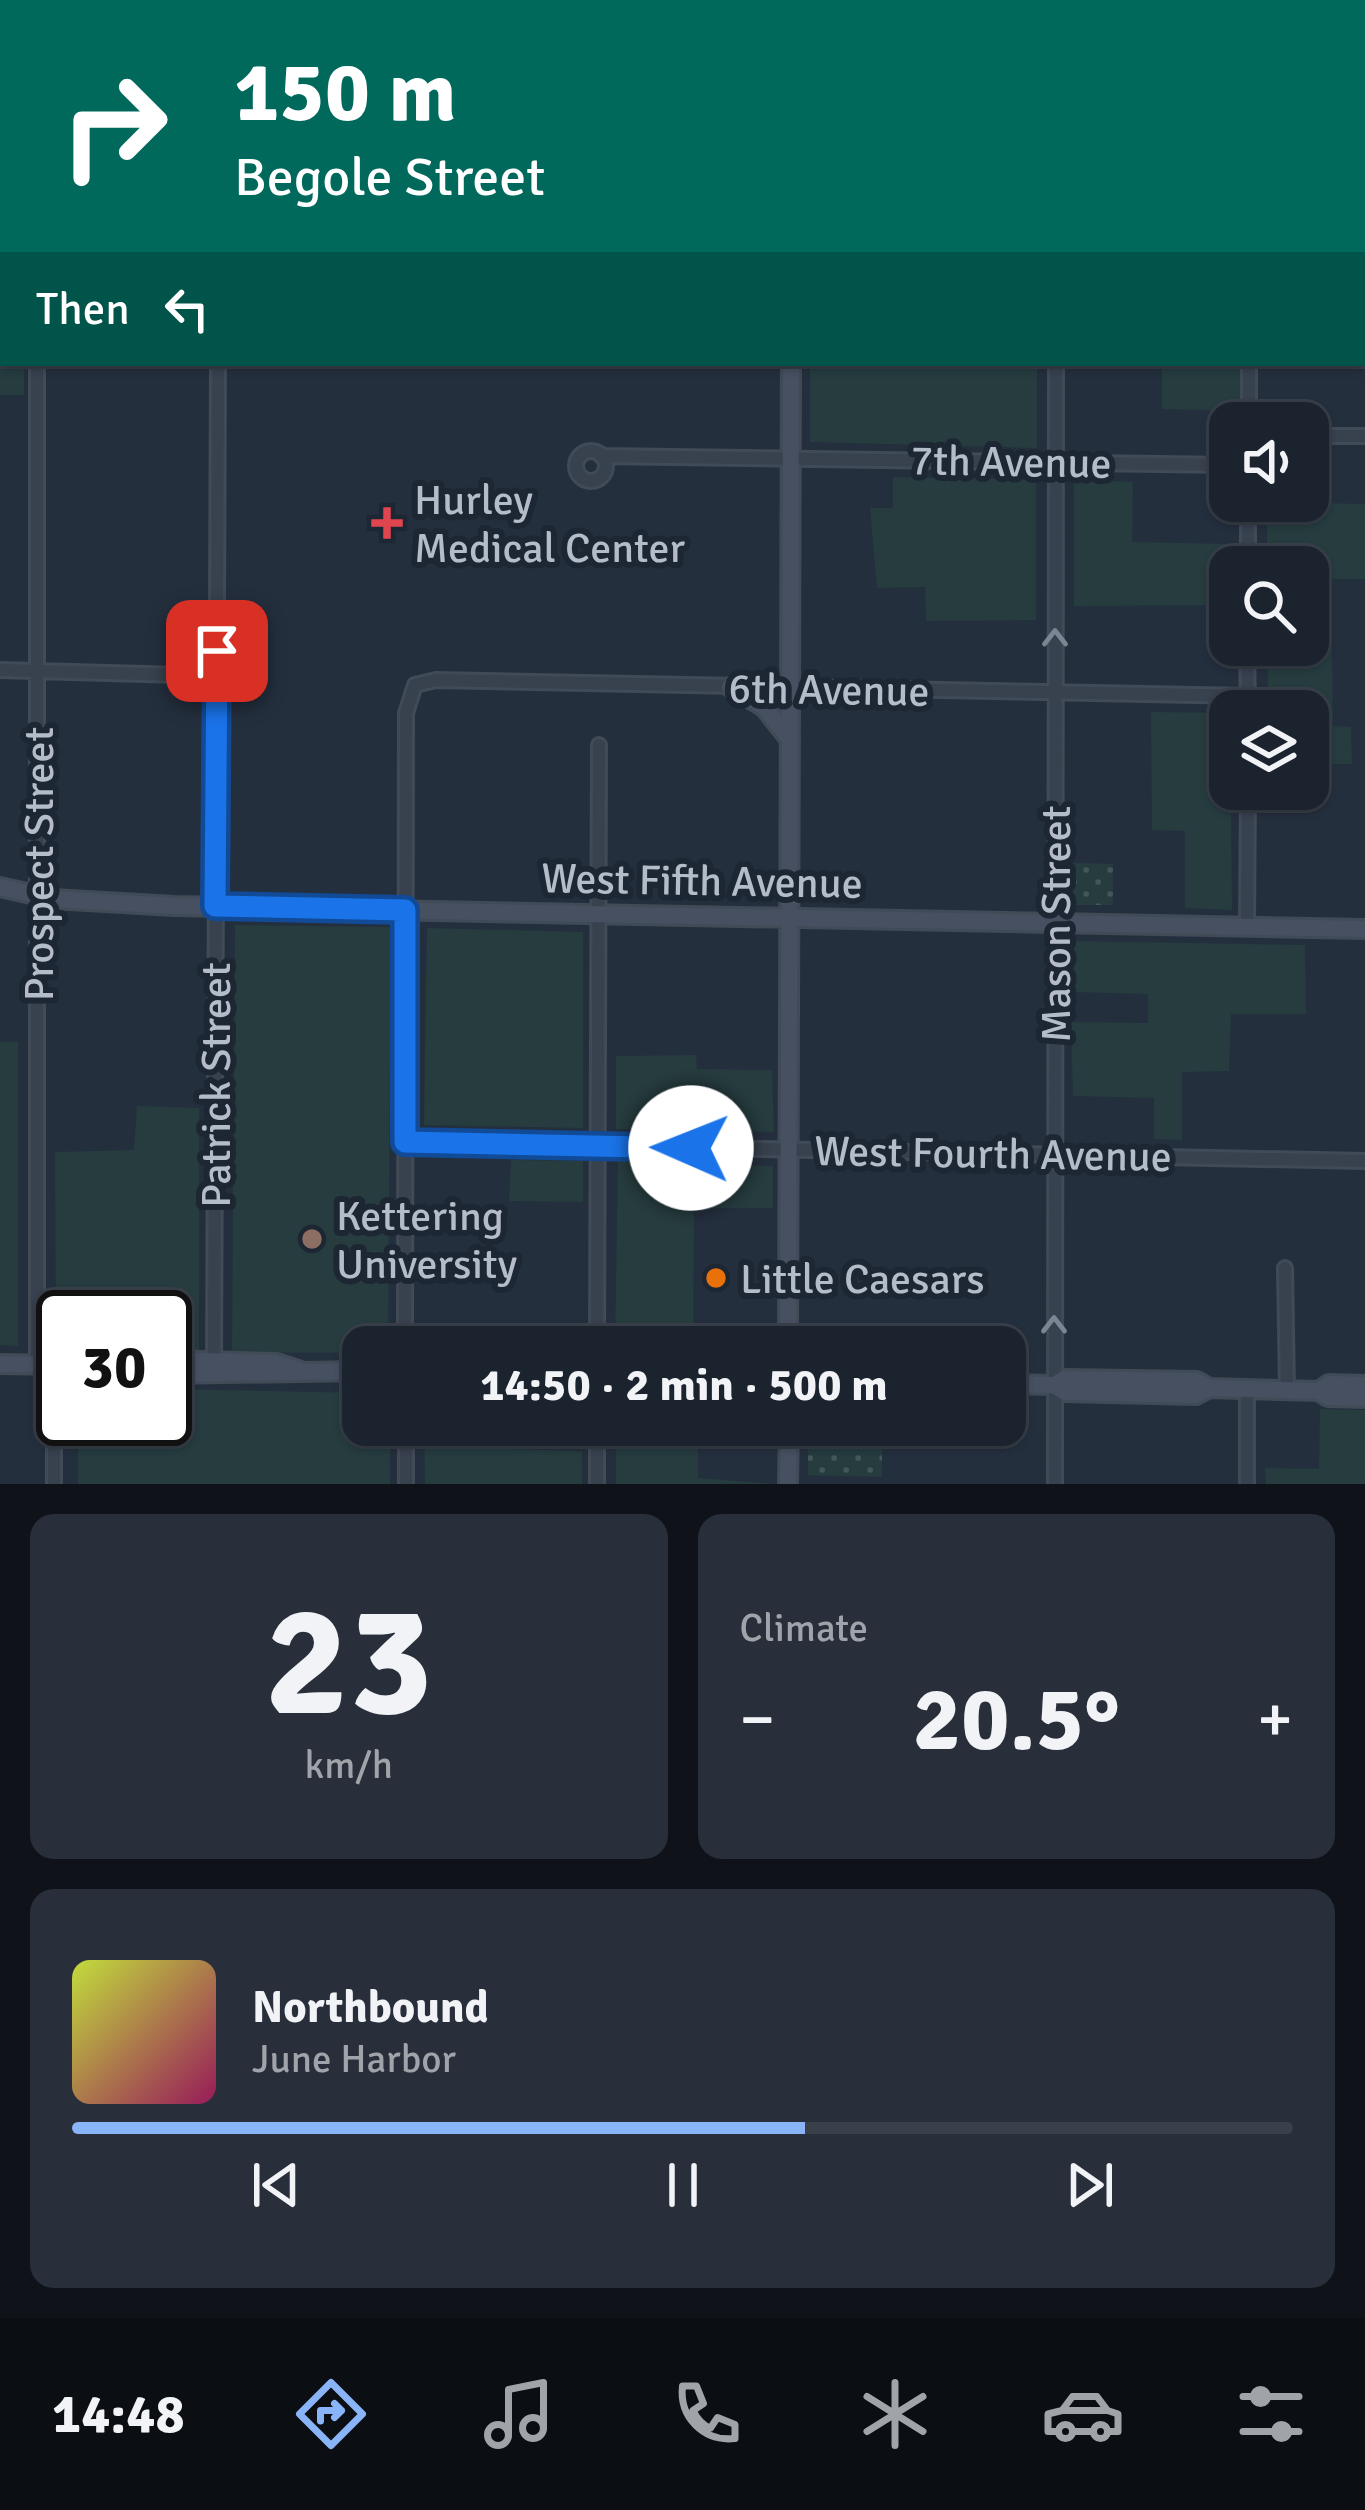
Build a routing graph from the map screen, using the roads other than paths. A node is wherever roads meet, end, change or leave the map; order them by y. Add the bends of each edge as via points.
1 (37, 366) edge
2 (218, 366) edge
3 (791, 366) edge
4 (1056, 366) edge
5 (1249, 366) edge
6 (1249, 402) edge
7 (1329, 436) edge
8 (1365, 436) edge
9 (601, 456) dead end
10 (791, 456) junction
11 (1056, 462) junction
12 (1209, 465) edge
13 (0, 670) edge
14 (38, 671) junction
15 (216, 676) junction
16 (730, 687) junction
17 (790, 688) junction
18 (1055, 694) junction
19 (1209, 702) edge
20 (791, 740) junction
21 (598, 745) dead end
22 (1248, 810) edge
23 (0, 887) edge
24 (38, 897) junction
25 (215, 906) junction
26 (405, 910) junction
27 (598, 914) junction
28 (790, 918) junction
29 (1055, 923) junction
30 (1247, 927) junction
31 (1365, 929) edge
32 (405, 1142) junction
33 (598, 1146) junction
34 (788, 1150) junction
35 (1054, 1155) junction
36 (1365, 1161) edge
37 (1285, 1268) dead end
38 (49, 1290) edge
39 (405, 1326) edge
40 (597, 1326) edge
41 (788, 1326) edge
42 (0, 1364) edge
43 (192, 1364) edge
44 (36, 1365) edge
45 (214, 1368) junction
46 (192, 1371) edge
47 (342, 1371) edge
48 (1026, 1384) edge
49 (1054, 1385) junction
50 (1365, 1385) edge
51 (1247, 1389) junction
52 (1287, 1390) junction
53 (1319, 1391) junction
54 (1365, 1398) edge
55 (53, 1446) edge
56 (406, 1446) edge
57 (597, 1446) edge
58 (789, 1446) edge
59 (54, 1484) edge
60 (406, 1484) edge
61 (597, 1484) edge
62 (788, 1484) edge
63 (1055, 1484) edge
64 (1247, 1484) edge

1 - 14 street, Prospect Street
2 - 15 street, Patrick Street
3 - 10 street
4 - 11 street, Mason Street
5 - 6 street
7 - 8 street
9 - 10 street, 7th Avenue
10 - 11 street, 7th Avenue
10 - 17 street
11 - 12 street, 7th Avenue
18 -> 11 street, Mason Street
13 - 14 street
14 - 15 street
14 - 24 street, Prospect Street
15 - 25 street, Patrick Street
16 - 17 street, 6th Avenue
16 - 20 street via 764,707
16 - 26 street, 6th Avenue via 436,680 412,687
17 - 18 street, 6th Avenue
17 - 20 street
18 - 19 street, 6th Avenue
18 - 29 street, Mason Street
20 - 28 street
21 - 27 street
22 - 30 street
23 - 24 street, West Fifth Avenue
24 - 25 street, West Fifth Avenue
24 - 38 street, Prospect Street
25 - 26 street, West Fifth Avenue
25 - 45 street, Patrick Street
26 - 27 street, West Fifth Avenue
26 - 32 street
27 - 28 street, West Fifth Avenue
27 - 33 street
28 - 29 street, West Fifth Avenue
28 - 34 street
29 - 30 street, West Fifth Avenue
29 - 35 street, Mason Street
30 - 31 street, West Fifth Avenue
32 - 33 street, West Fourth Avenue
32 - 39 street
33 - 34 street, West Fourth Avenue
33 - 40 street
34 - 35 street, West Fourth Avenue
34 - 41 street
35 - 36 street, West Fourth Avenue
49 -> 35 street, Mason Street
37 - 52 street
42 - 44 street
43 - 45 street
45 - 46 street
45 - 47 street via 281,1376
48 - 49 street
49 - 51 street via 1065,1392 1175,1395
49 - 63 street, Mason Street
50 - 53 street
51 - 52 street
51 - 64 street
52 - 53 street
53 - 54 street
55 - 59 street, Prospect Street
56 - 60 street
57 - 61 street
58 - 62 street

